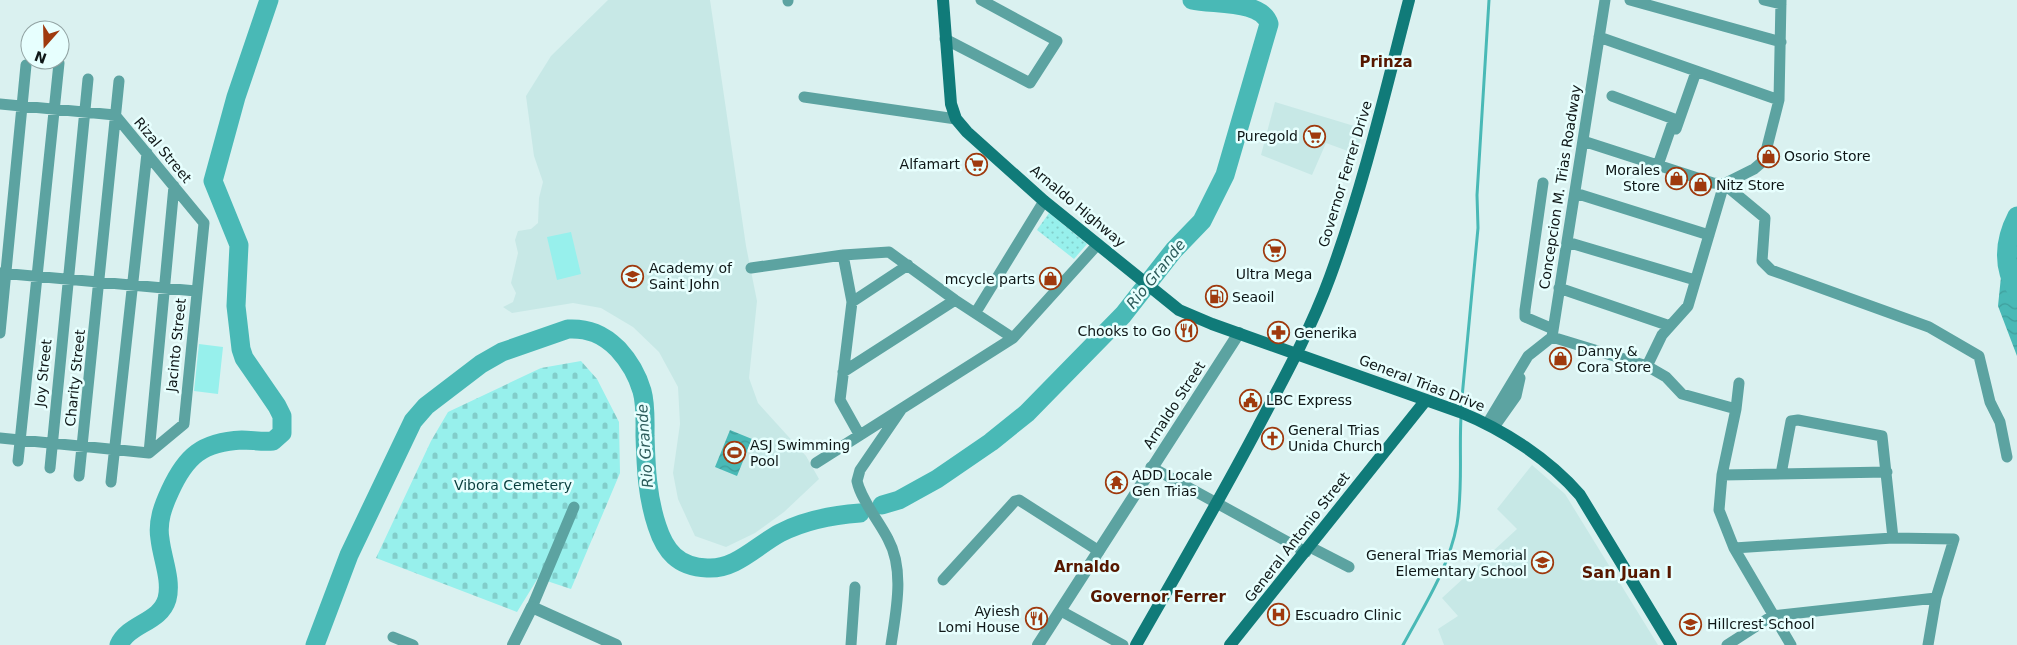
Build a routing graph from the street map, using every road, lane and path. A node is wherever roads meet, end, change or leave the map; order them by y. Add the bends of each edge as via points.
1 (943, 0) edge
2 (981, 0) edge
3 (1409, 0) edge
4 (1605, 0) edge
5 (1630, 0) edge
6 (1764, 0) edge
7 (1781, 2) edge
8 (1599, 37) junction
9 (945, 39) junction
10 (1781, 42) junction
11 (26, 70) edge
12 (58, 70) edge
13 (1696, 72) junction
14 (88, 79) dead end
15 (118, 81) dead end
16 (1612, 96) dead end
17 (804, 97) dead end
18 (1779, 100) junction
19 (0, 104) edge
20 (22, 106) junction
21 (54, 109) junction
22 (84, 112) junction
23 (115, 115) junction
24 (956, 119) junction
25 (1583, 141) junction
26 (147, 153) junction
27 (1660, 165) junction
28 (1543, 183) dead end
29 (1724, 184) junction
30 (174, 186) junction
31 (1574, 193) junction
32 (1044, 201) junction
33 (204, 223) joint
34 (1709, 235) junction
35 (1567, 242) junction
36 (1098, 244) junction
37 (843, 255) junction
38 (908, 265) junction
39 (751, 268) dead end
40 (3, 273) edge
41 (37, 277) junction
42 (67, 280) junction
43 (1695, 280) junction
44 (100, 283) junction
45 (132, 286) junction
46 (1560, 288) junction
47 (164, 289) junction
48 (196, 291) junction
49 (955, 300) junction
50 (852, 302) junction
51 (976, 312) junction
52 (1670, 326) junction
53 (0, 333) edge
54 (1238, 333) junction
55 (1552, 333) junction
56 (1013, 338) junction
57 (1297, 353) junction
58 (1647, 366) junction
59 (843, 372) junction
60 (1739, 383) dead end
61 (1426, 400) junction
62 (903, 407) junction
63 (1736, 409) junction
64 (1490, 426) junction
65 (859, 434) junction
66 (0, 438) edge
67 (20, 440) junction
68 (51, 444) junction
69 (82, 447) junction
70 (114, 450) junction
71 (149, 453) junction
72 (2006, 457) dead end
73 (18, 461) dead end
74 (816, 463) dead end
75 (1151, 467) junction
76 (50, 468) dead end
77 (1887, 472) junction
78 (1781, 474) junction
79 (1722, 475) junction
80 (79, 476) dead end
81 (111, 482) dead end
82 (1217, 504) junction
83 (574, 507) dead end
84 (1893, 538) junction
85 (1734, 548) junction
86 (1308, 550) junction
87 (1099, 551) junction
88 (1349, 567) dead end
89 (943, 580) dead end
90 (855, 587) dead end
91 (1936, 598) junction
92 (532, 607) junction
93 (1061, 611) junction
94 (1772, 616) junction
95 (393, 637) dead end
96 (413, 645) edge
97 (513, 645) edge
98 (616, 645) edge
99 (850, 645) edge
100 (891, 645) edge
101 (1038, 645) edge
102 (1123, 645) edge
103 (1136, 645) edge
104 (1230, 645) edge
105 (1671, 645) edge
106 (1727, 645) edge
107 (1791, 645) edge
108 (1928, 645) edge

1 - 9 main road, Arnaldo Highway
2 - 9 street via 1057,41 1030,83
3 - 57 main road, Governor Ferrer Drive via 1362,176 1330,277
4 - 8 street, Concepcion M. Trias Roadway
5 - 10 street
6 - 7 street
7 - 10 street
8 - 13 street
8 - 25 street, Concepcion M. Trias Roadway
9 - 24 main road, Arnaldo Highway via 951,104
10 - 18 street
11 - 20 street
12 - 21 street
13 - 18 street
13 - 27 street
14 - 22 street, Joy Street
15 - 23 street, Charity Street
16 - 27 street via 1674,119
17 - 24 street
18 - 29 street via 1761,163
19 - 20 street, Rizal Street
20 - 21 street, Rizal Street
20 - 40 street
21 - 22 street, Rizal Street
21 - 41 street
22 - 23 street, Rizal Street
22 - 42 street, Joy Street
23 - 26 street, Rizal Street
23 - 44 street, Charity Street
24 - 32 main road, Arnaldo Highway
25 - 27 street
25 - 31 street, Concepcion M. Trias Roadway
26 - 30 street, Rizal Street
26 - 45 street
27 - 29 street via 1712,184
28 - 55 street via 1525,316
29 - 34 street
29 - 72 street via 1765,218 1762,261 1771,270 1929,327 1979,356 1990,402 2000,422
30 - 33 street, Rizal Street
30 - 47 street
31 - 34 street
31 - 35 street, Concepcion M. Trias Roadway
32 - 36 main road, Arnaldo Highway
32 - 51 street
33 - 48 street, Jacinto Street
34 - 43 street
35 - 43 street
35 - 46 street, Concepcion M. Trias Roadway
36 - 54 main road, Arnaldo Highway via 1179,310
36 - 56 street
37 - 38 street via 889,252
37 - 39 street
37 - 50 street
38 - 49 street
38 - 50 street
40 - 41 street
40 - 53 street
41 - 42 street
41 - 67 street
42 - 44 street
42 - 68 street, Joy Street
43 - 52 street via 1688,306
44 - 45 street
44 - 69 street, Charity Street
45 - 47 street
45 - 70 street
46 - 52 street
46 - 55 street, Concepcion M. Trias Roadway
47 - 48 street
47 - 71 street
48 - 71 street, Jacinto Street via 184,424
49 - 51 street
49 - 59 street
50 - 59 street
51 - 56 street
52 - 58 street
54 - 57 main road, Arnaldo Highway
54 - 75 street, Arnaldo Street
55 - 58 street
55 - 64 street via 1528,356 1516,396
56 - 62 street
57 - 61 main road, General Trias Drive
57 - 82 main road, Governor Ferrer Drive
58 - 63 street via 1666,377 1682,394
59 - 65 street via 840,400
60 - 63 street
61 - 64 main road, General Trias Drive
61 - 86 main road, General Antonio Street
62 - 65 street
62 - 100 street via 860,470 857,481 897,562
63 - 79 street
64 - 105 main road, General Trias Drive via 1566,478 1580,495
65 - 74 street
66 - 67 street
67 - 68 street
67 - 73 street
68 - 69 street
68 - 76 street, Joy Street
69 - 70 street
69 - 80 street, Charity Street
70 - 71 street
70 - 81 street
75 - 82 street
75 - 87 street, Arnaldo Street
77 - 78 street
77 - 78 street via 1882,436 1798,420 1791,421 1789,426
77 - 84 street
78 - 79 street
79 - 85 street via 1719,510
82 - 86 street
82 - 103 main road, Governor Ferrer Drive
83 - 92 street
84 - 85 street
84 - 91 street via 1954,539
85 - 94 street
86 - 88 street
86 - 104 main road, General Antonio Street
87 - 89 street via 1019,500
87 - 93 street, Arnaldo Street
90 - 99 street
91 - 94 street
91 - 108 street
92 - 97 street
92 - 98 street
93 - 101 street, Arnaldo Street
93 - 102 street
94 - 106 street
94 - 107 street
95 - 96 street

